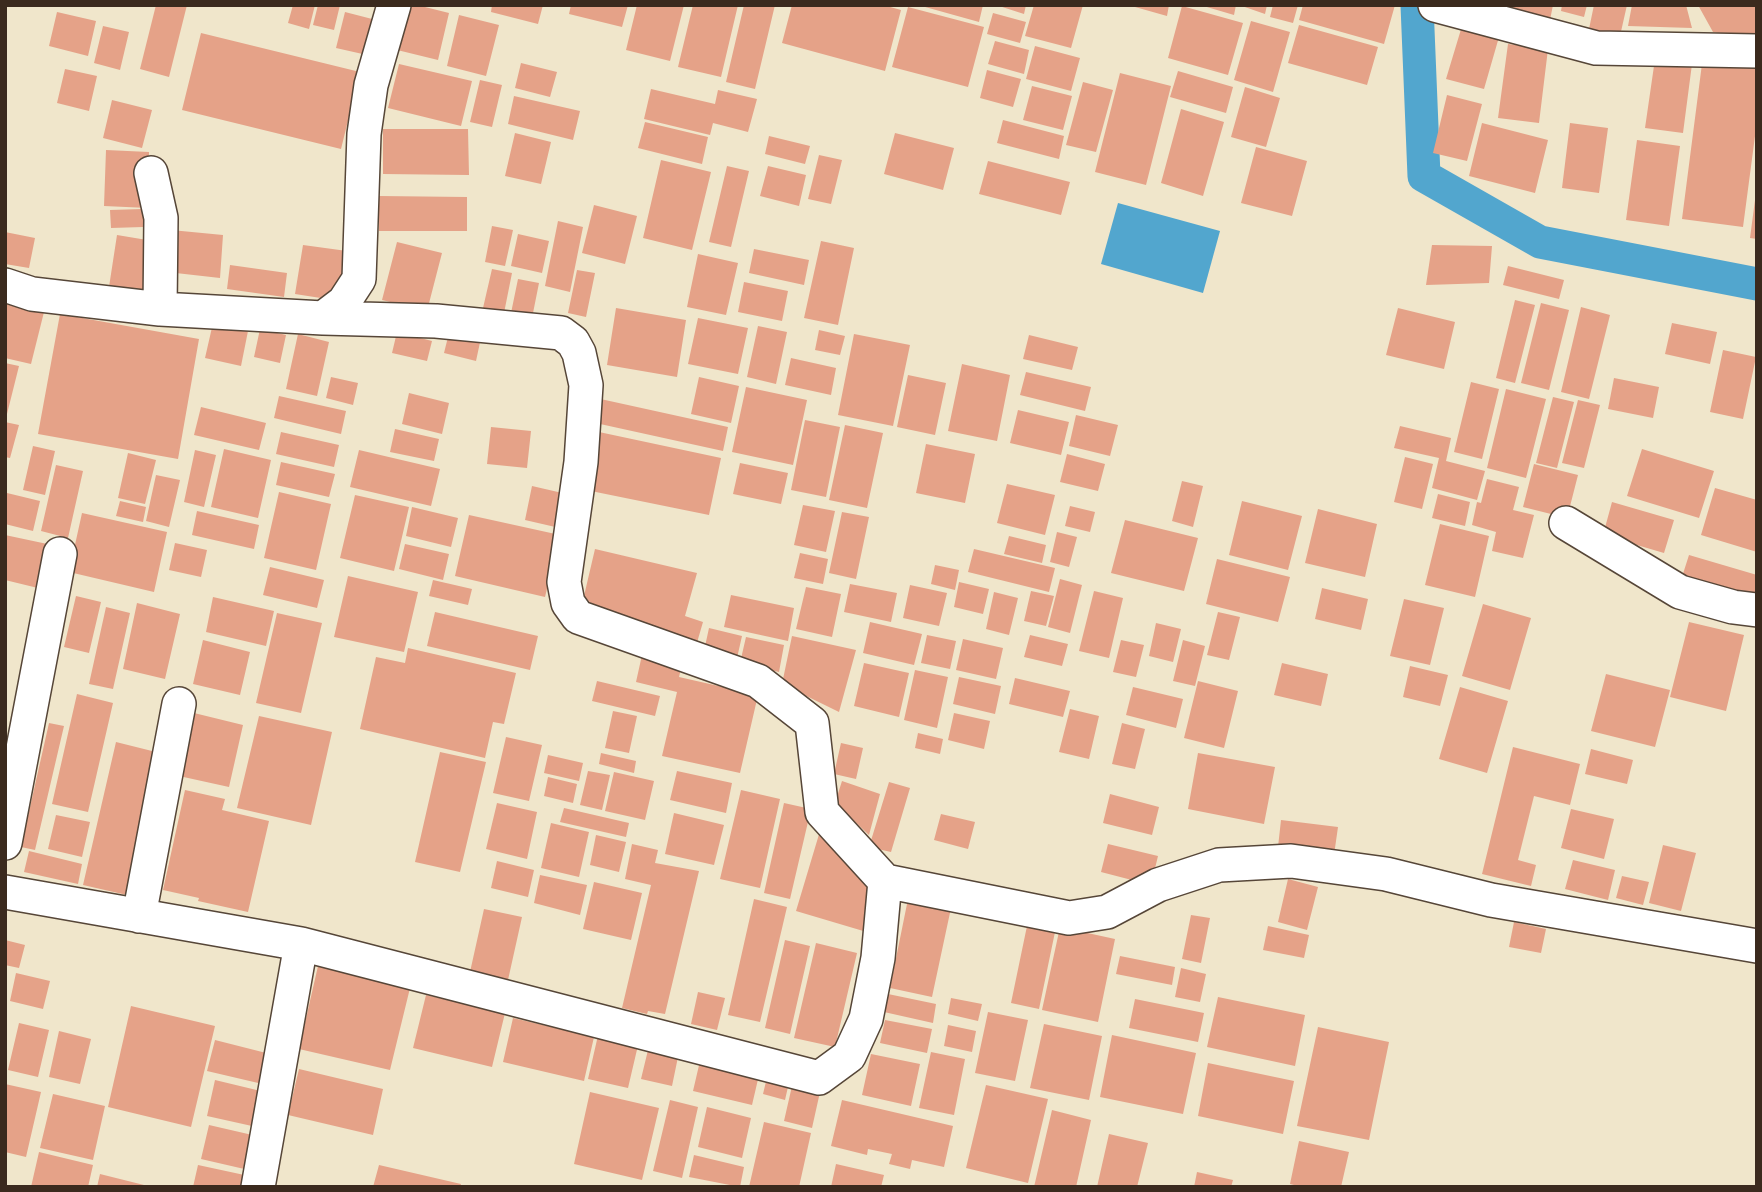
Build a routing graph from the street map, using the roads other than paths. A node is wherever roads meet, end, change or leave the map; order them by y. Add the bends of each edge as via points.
1 (394, 5) edge
2 (1435, 5) edge
3 (1757, 51) edge
4 (151, 173) dead end
5 (5, 285) edge
6 (160, 309) junction
7 (323, 318) junction
8 (1566, 523) dead end
9 (60, 554) dead end
10 (1757, 610) edge
11 (179, 704) dead end
12 (5, 843) edge
13 (885, 881) junction
14 (5, 892) edge
15 (139, 916) junction
16 (301, 944) junction
17 (1757, 946) edge
18 (258, 1187) edge

1 - 7 street via 371,85 364,134 359,279 344,302
2 - 3 street via 1596,48
4 - 6 street via 161,218
5 - 6 street via 32,294
6 - 7 street
7 - 13 street via 436,321 561,334 573,342 586,385 581,463 564,582 568,603 578,617 758,681 812,723 822,812
8 - 10 street via 1680,592
9 - 12 street
11 - 15 street
13 - 16 street via 878,958 866,1019 849,1056 819,1078
13 - 17 street via 1069,918 1107,912 1158,885 1219,865 1291,861 1386,874 1492,900
14 - 15 street
15 - 16 street
16 - 18 street

